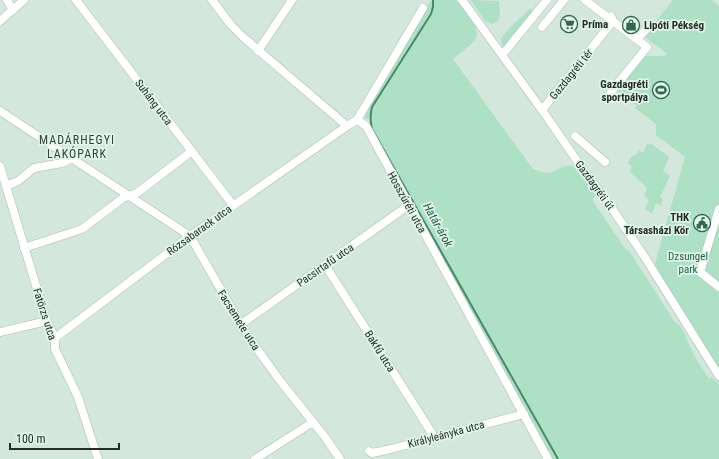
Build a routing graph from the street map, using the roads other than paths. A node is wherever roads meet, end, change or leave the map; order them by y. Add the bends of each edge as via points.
1 (8, 0) edge
2 (24, 0) edge
3 (76, 0) edge
4 (212, 0) edge
5 (292, 0) edge
6 (462, 0) edge
7 (547, 0) edge
8 (564, 0) edge
9 (585, 0) edge
10 (423, 8) dead end
11 (13, 10) junction
12 (612, 17) junction
13 (0, 21) edge
14 (650, 26) dead end
15 (542, 27) dead end
16 (641, 35) dead end
17 (258, 50) junction
18 (502, 55) junction
19 (611, 92) dead end
20 (542, 110) junction
21 (0, 111) edge
22 (357, 120) junction
23 (346, 126) junction
24 (575, 136) dead end
25 (192, 151) junction
26 (73, 158) junction
27 (605, 162) dead end
28 (0, 166) edge
29 (6, 186) junction
30 (129, 196) junction
31 (233, 205) junction
32 (409, 205) junction
33 (719, 209) edge
34 (190, 236) junction
35 (24, 248) junction
36 (325, 265) junction
37 (719, 287) edge
38 (47, 321) junction
39 (240, 325) junction
40 (0, 332) edge
41 (55, 338) junction
42 (719, 376) edge
43 (524, 414) junction
44 (313, 422) junction
45 (435, 438) junction
46 (369, 451) dead end
47 (98, 459) edge
48 (255, 459) edge
49 (340, 459) edge
50 (548, 459) edge

1 - 11 street
2 - 11 street
3 - 25 street, Suháng utca
4 - 17 street via 231,25
5 - 17 street
6 - 18 street, Gazdagréti út
7 - 18 street
8 - 15 street
9 - 12 street
10 - 22 street
11 - 13 street
12 - 19 street via 646,47
12 - 20 street, Gazdagréti tér via 601,38
14 - 16 street
17 - 23 street
18 - 20 street, Gazdagréti út
20 - 42 street, Gazdagréti út via 641,250
21 - 26 street, Facsemete utca
22 - 23 street
22 - 32 street, Hosszúréti utca via 366,126
23 - 31 street, Rózsabarack utca
24 - 27 street
25 - 30 street via 137,193
25 - 31 street, Suháng utca
26 - 29 street via 62,163 34,168 18,181
26 - 30 street, Facsemete utca
28 - 29 street, Fatörzs utca
29 - 35 street, Fatörzs utca
30 - 34 street, Facsemete utca
30 - 35 street via 82,229
31 - 34 street, Rózsabarack utca
32 - 36 street, Pacsirtafű utca
32 - 43 street, Hosszúréti utca
33 - 37 street via 700,272
34 - 39 street, Facsemete utca
34 - 41 street, Rózsabarack utca
35 - 38 street, Fatörzs utca
36 - 39 street, Pacsirtafű utca
36 - 45 street, Bakfű utca
38 - 40 street
38 - 41 street, Fatörzs utca
39 - 44 street, Facsemete utca
41 - 47 street, Fatörzs utca via 55,349 78,397
43 - 45 street, Királyleányka utca
43 - 50 street, Hosszúréti utca
44 - 48 street
44 - 49 street, Facsemete utca
45 - 46 street, Királyleányka utca via 372,453

